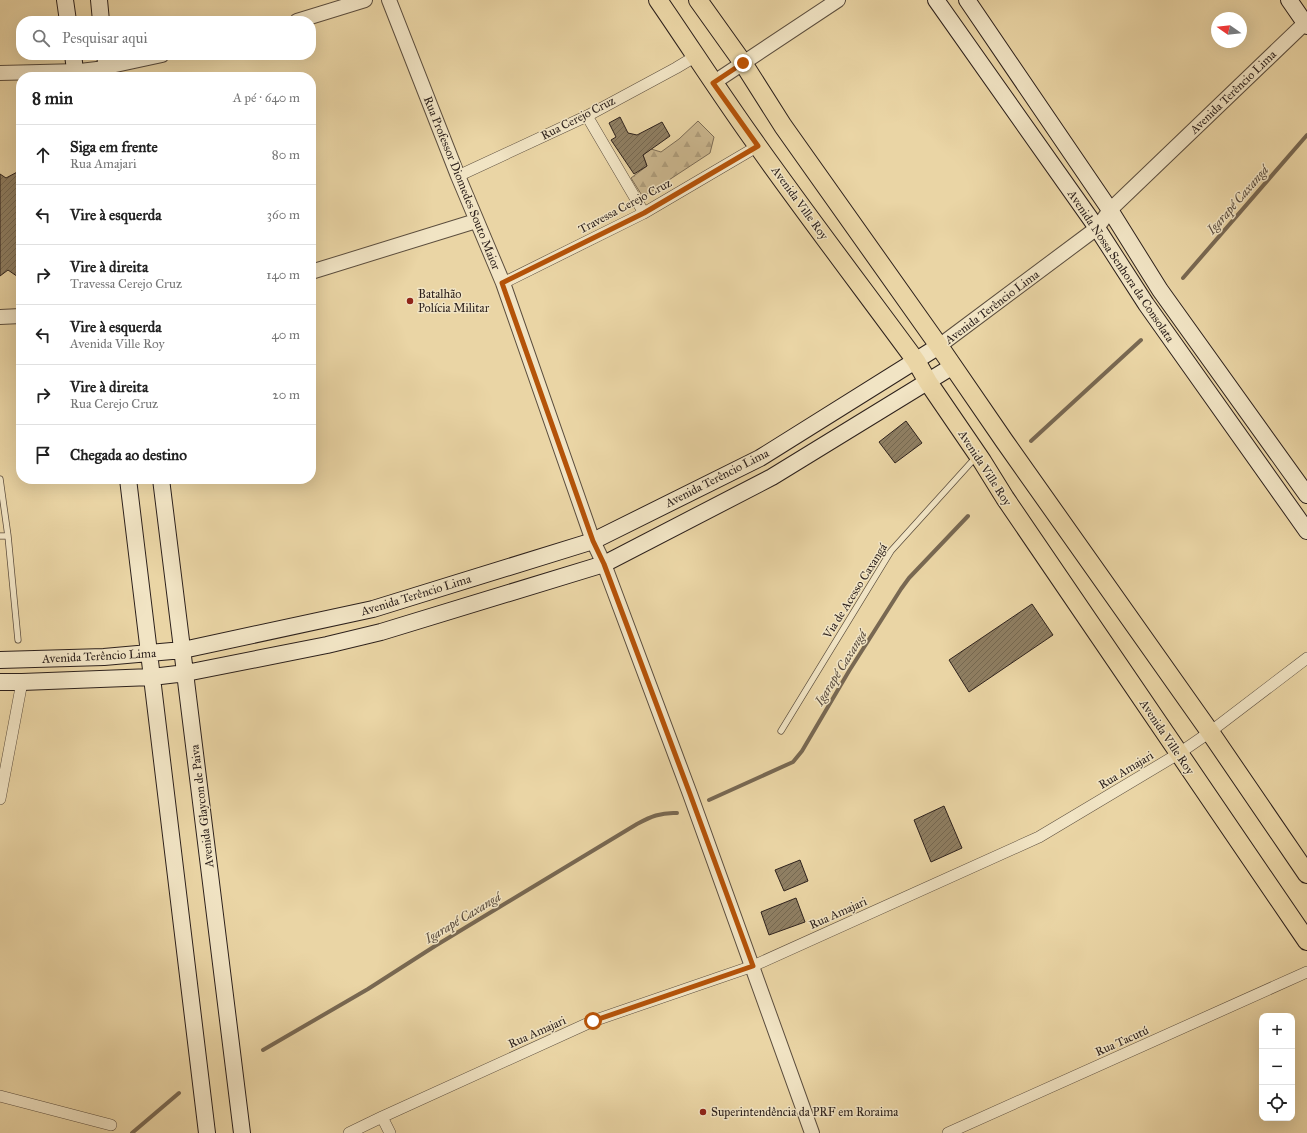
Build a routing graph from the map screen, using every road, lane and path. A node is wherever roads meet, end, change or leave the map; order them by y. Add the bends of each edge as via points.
1 (65, 0) edge
2 (99, 0) edge
3 (365, 0) edge
4 (389, 0) edge
5 (658, 0) edge
6 (698, 0) edge
7 (838, 0) edge
8 (936, 0) edge
9 (967, 0) edge
10 (1289, 0) edge
11 (67, 16) edge
12 (101, 16) edge
13 (313, 16) edge
14 (1306, 24) edge
15 (696, 56) junction
16 (137, 60) edge
17 (743, 63) junction
18 (107, 66) edge
19 (75, 67) edge
20 (0, 73) edge
21 (713, 83) junction
22 (586, 116) junction
23 (758, 146) junction
24 (458, 176) junction
25 (1110, 210) junction
26 (644, 213) junction
27 (476, 221) junction
28 (1097, 228) junction
29 (316, 270) edge
30 (502, 283) junction
31 (16, 316) edge
32 (0, 317) edge
33 (939, 346) junction
34 (916, 360) junction
35 (953, 366) junction
36 (928, 382) junction
37 (980, 458) junction
38 (0, 479) edge
39 (129, 484) edge
40 (162, 484) edge
41 (1307, 495) edge
42 (1307, 531) edge
43 (0, 536) edge
44 (8, 536) junction
45 (593, 541) junction
46 (604, 564) junction
47 (323, 621) junction
48 (18, 640) dead end
49 (327, 645) junction
50 (183, 650) junction
51 (149, 654) junction
52 (1307, 658) edge
53 (0, 660) edge
54 (186, 673) junction
55 (152, 676) junction
56 (0, 682) edge
57 (22, 682) junction
58 (781, 731) dead end
59 (1210, 732) junction
60 (1178, 754) junction
61 (0, 799) edge
62 (1307, 874) edge
63 (1307, 941) edge
64 (753, 966) junction
65 (1307, 972) edge
66 (0, 1096) edge
67 (382, 1117) junction
68 (111, 1125) dead end
69 (207, 1133) edge
70 (242, 1133) edge
71 (349, 1133) edge
72 (390, 1133) edge
73 (812, 1133) edge
74 (948, 1133) edge

1 - 11 main road
2 - 12 main road
3 - 13 street
4 - 24 street, Rua Professor Diomedes Souto Maior
5 - 15 main road, Avenida Ville Roy
6 - 17 main road
7 - 17 street
8 - 28 main road, Avenida Nossa Senhora da Consolata
9 - 25 main road, Avenida Nossa Senhora da Consolata
10 - 14 main road
14 - 25 street, Avenida Terêncio Lima
15 - 21 main road, Avenida Ville Roy
15 - 22 street, Rua Cerejo Cruz
16 - 18 street
17 - 21 street
17 - 33 main road via 783,126
18 - 19 street
19 - 20 street
21 - 23 main road, Avenida Ville Roy
22 - 24 street, Rua Cerejo Cruz
22 - 26 street
23 - 26 street, Travessa Cerejo Cruz
23 - 34 main road, Avenida Ville Roy
24 - 27 street, Rua Professor Diomedes Souto Maior
25 - 28 street, Avenida Terêncio Lima
25 - 41 main road, Avenida Nossa Senhora da Consolata via 1160,290
26 - 30 street, Travessa Cerejo Cruz
27 - 29 street
27 - 30 street, Rua Professor Diomedes Souto Maior
28 - 33 street, Avenida Terêncio Lima
28 - 42 main road, Avenida Nossa Senhora da Consolata via 1146,304
30 - 45 street, Rua Professor Diomedes Souto Maior
31 - 32 street
33 - 34 main road, Avenida Terêncio Lima
33 - 35 main road
34 - 36 main road, Avenida Ville Roy
34 - 45 main road, Avenida Terêncio Lima via 760,458
35 - 36 main road, Avenida Terêncio Lima
35 - 59 main road
36 - 37 main road, Avenida Ville Roy
36 - 46 main road, Avenida Terêncio Lima via 772,477
37 - 58 lane, Via de Acesso Caxangá via 892,551
37 - 60 main road, Avenida Ville Roy
38 - 44 lane
39 - 51 main road
40 - 50 main road, Avenida Glaycon de Paiva
43 - 44 lane
44 - 48 lane
45 - 46 street, Rua Professor Diomedes Souto Maior
45 - 47 main road, Avenida Terêncio Lima via 373,609
46 - 49 main road, Avenida Terêncio Lima via 381,632
46 - 64 street, Rua Professor Diomedes Souto Maior
47 - 49 main road
47 - 50 main road, Avenida Terêncio Lima
49 - 54 main road, Avenida Terêncio Lima
50 - 51 main road, Avenida Terêncio Lima
50 - 54 main road, Avenida Glaycon de Paiva
51 - 53 main road, Avenida Terêncio Lima
51 - 55 main road
52 - 59 street, Rua Amajari
54 - 55 main road, Avenida Terêncio Lima
54 - 70 main road, Avenida Glaycon de Paiva
55 - 57 main road, Avenida Terêncio Lima
55 - 69 main road
56 - 57 main road, Avenida Terêncio Lima
57 - 61 street
59 - 60 street, Rua Amajari
59 - 62 main road
60 - 63 main road, Avenida Ville Roy
60 - 64 street, Rua Amajari via 1039,837
64 - 67 street, Rua Amajari via 593,1021
64 - 73 street, Rua Professor Diomedes Souto Maior
65 - 74 street, Rua Tacutú
66 - 68 street
67 - 71 street, Rua Amajari
67 - 72 street

